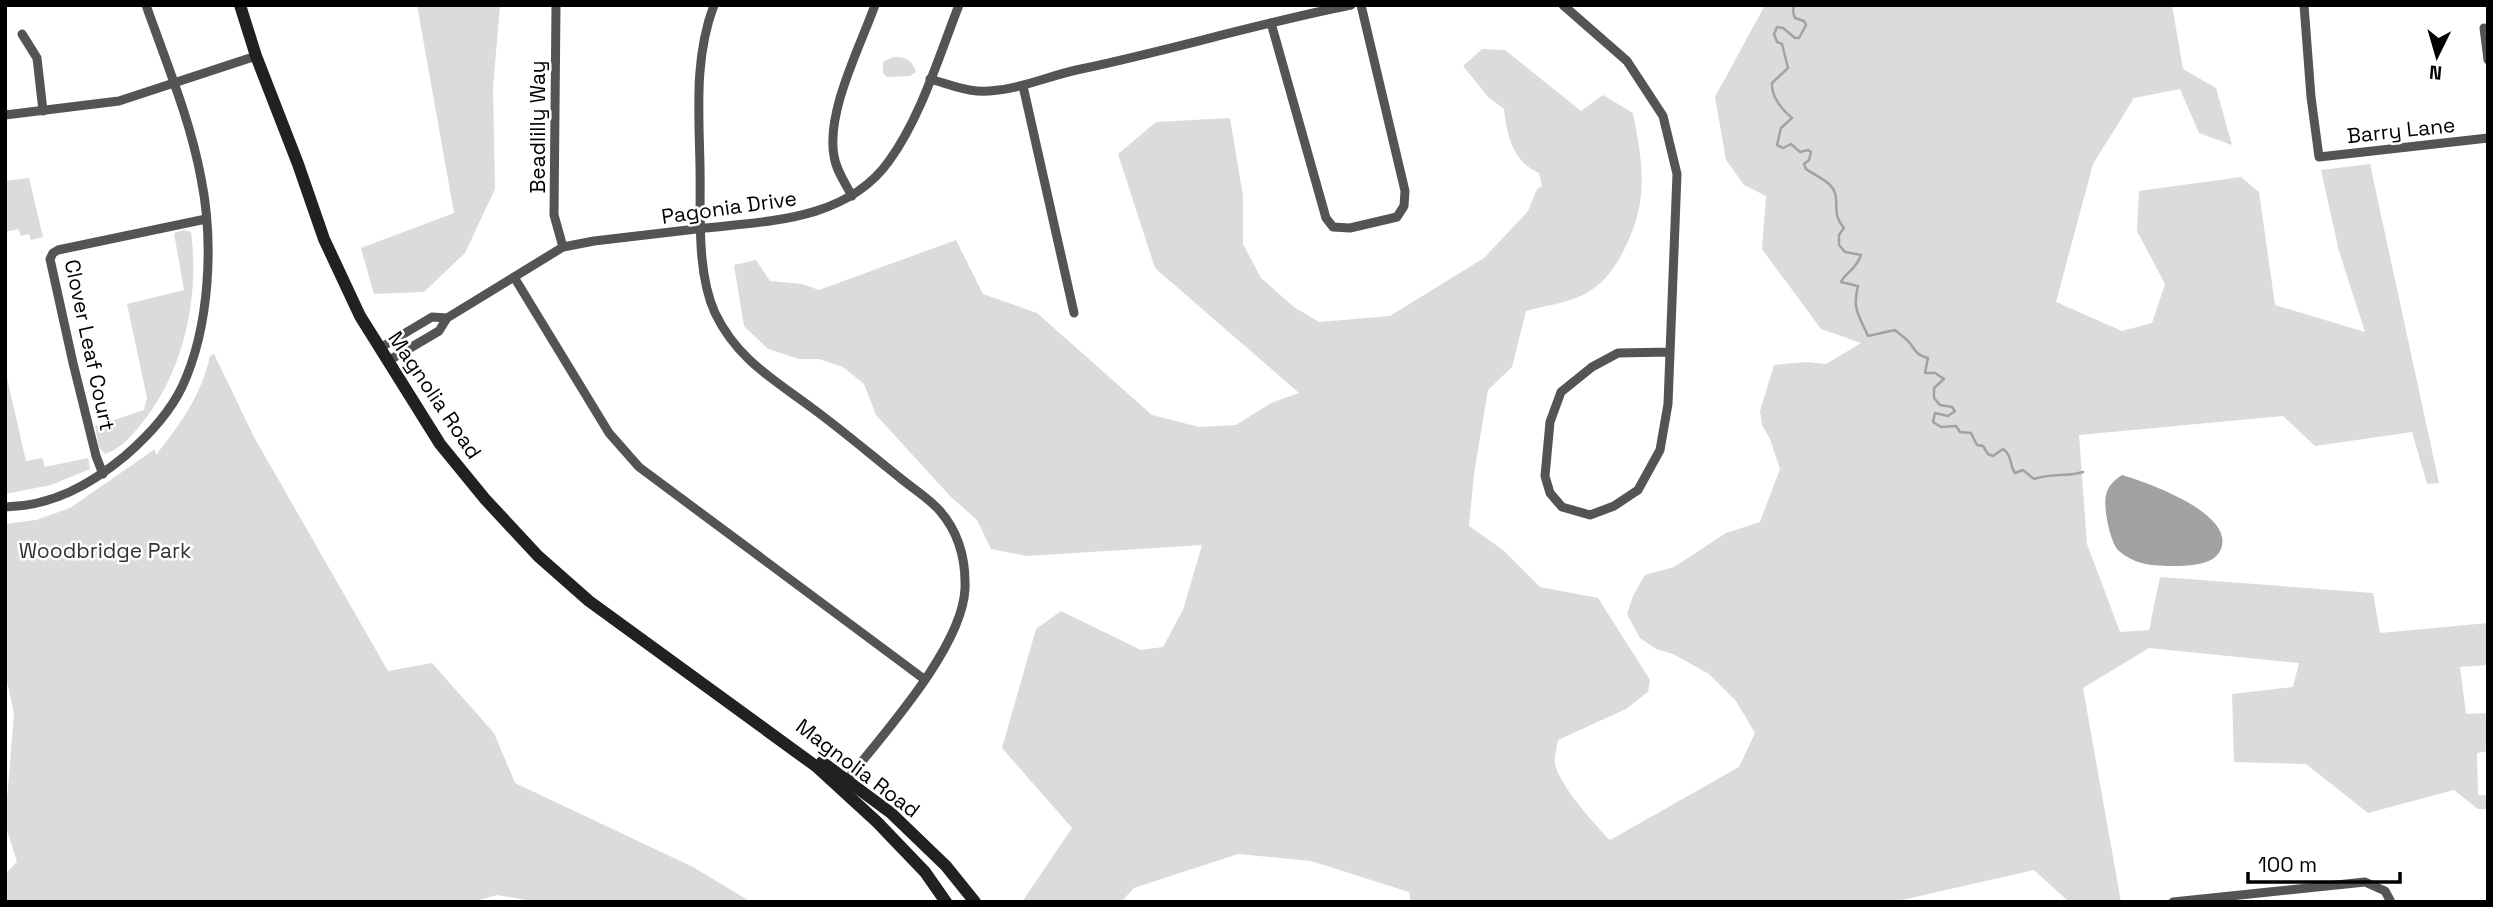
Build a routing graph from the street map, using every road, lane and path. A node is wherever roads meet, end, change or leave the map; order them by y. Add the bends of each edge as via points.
1 (146, 5) edge
2 (240, 5) edge
3 (556, 5) edge
4 (715, 5) edge
5 (875, 5) edge
6 (959, 5) edge
7 (1351, 5) edge
8 (1361, 5) edge
9 (1563, 5) edge
10 (2304, 5) edge
11 (1271, 23) junction
12 (2484, 28) dead end
13 (22, 34) dead end
14 (256, 56) junction
15 (2488, 60) edge
16 (930, 79) junction
17 (174, 84) junction
18 (1023, 86) junction
19 (43, 111) junction
20 (5, 115) edge
21 (2488, 138) edge
22 (852, 196) junction
23 (206, 219) junction
24 (701, 229) junction
25 (563, 247) junction
26 (514, 277) junction
27 (1074, 313) dead end
28 (447, 318) junction
29 (380, 348) junction
30 (1670, 352) junction
31 (387, 361) junction
32 (103, 474) junction
33 (5, 507) edge
34 (925, 679) junction
35 (736, 708) junction
36 (846, 780) junction
37 (946, 902) edge
38 (975, 902) edge
39 (2173, 902) edge
40 (2392, 902) edge

1 - 17 street
2 - 14 main road, Magnolia Road
3 - 25 street, Beadlilly Way via 554,215
4 - 24 street via 705,31 698,76
5 - 22 street via 848,75 833,138 834,158
6 - 16 street, Pagonia Drive
7 - 11 street
8 - 11 street via 1405,191 1397,217 1350,229 1333,227 1326,218
9 - 30 street via 1627,61 1663,116 1677,174
10 - 21 street, Barry Lane via 2319,157
11 - 18 street
12 - 15 street
13 - 19 street via 37,58
14 - 17 street
14 - 29 main road, Magnolia Road via 324,239 355,307
16 - 18 street via 975,91
16 - 22 street, Pagonia Drive via 888,163
17 - 19 street via 119,101
17 - 23 street via 202,179
18 - 27 street
19 - 20 street
22 - 24 street, Pagonia Drive via 803,217
23 - 32 street via 205,299 199,338 181,388 146,438
23 - 32 street, Clover Leaf Court via 58,250 50,259
24 - 25 street, Pagonia Drive
24 - 34 street via 705,284 734,345 757,369 939,510 956,535 963,554 965,591 955,629
25 - 26 street, Pagonia Drive
26 - 28 street, Pagonia Drive
26 - 34 street via 609,433 639,467
28 - 29 street, Pagonia Drive via 432,317
28 - 31 street, Pagonia Drive via 439,331
29 - 31 main road, Magnolia Road
30 - 30 street via 1660,450 1638,490 1590,515 1562,507 1550,493 1545,475 1550,422 1561,392 1618,353
31 - 35 main road, Magnolia Road via 440,444 538,556 589,601
32 - 33 street via 62,496
34 - 36 street
35 - 36 main road, Magnolia Road
35 - 37 main road, Magnolia Road via 807,758 877,822 925,872
36 - 38 main road, Magnolia Road via 891,813 946,866
39 - 40 street via 2365,882 2385,891

